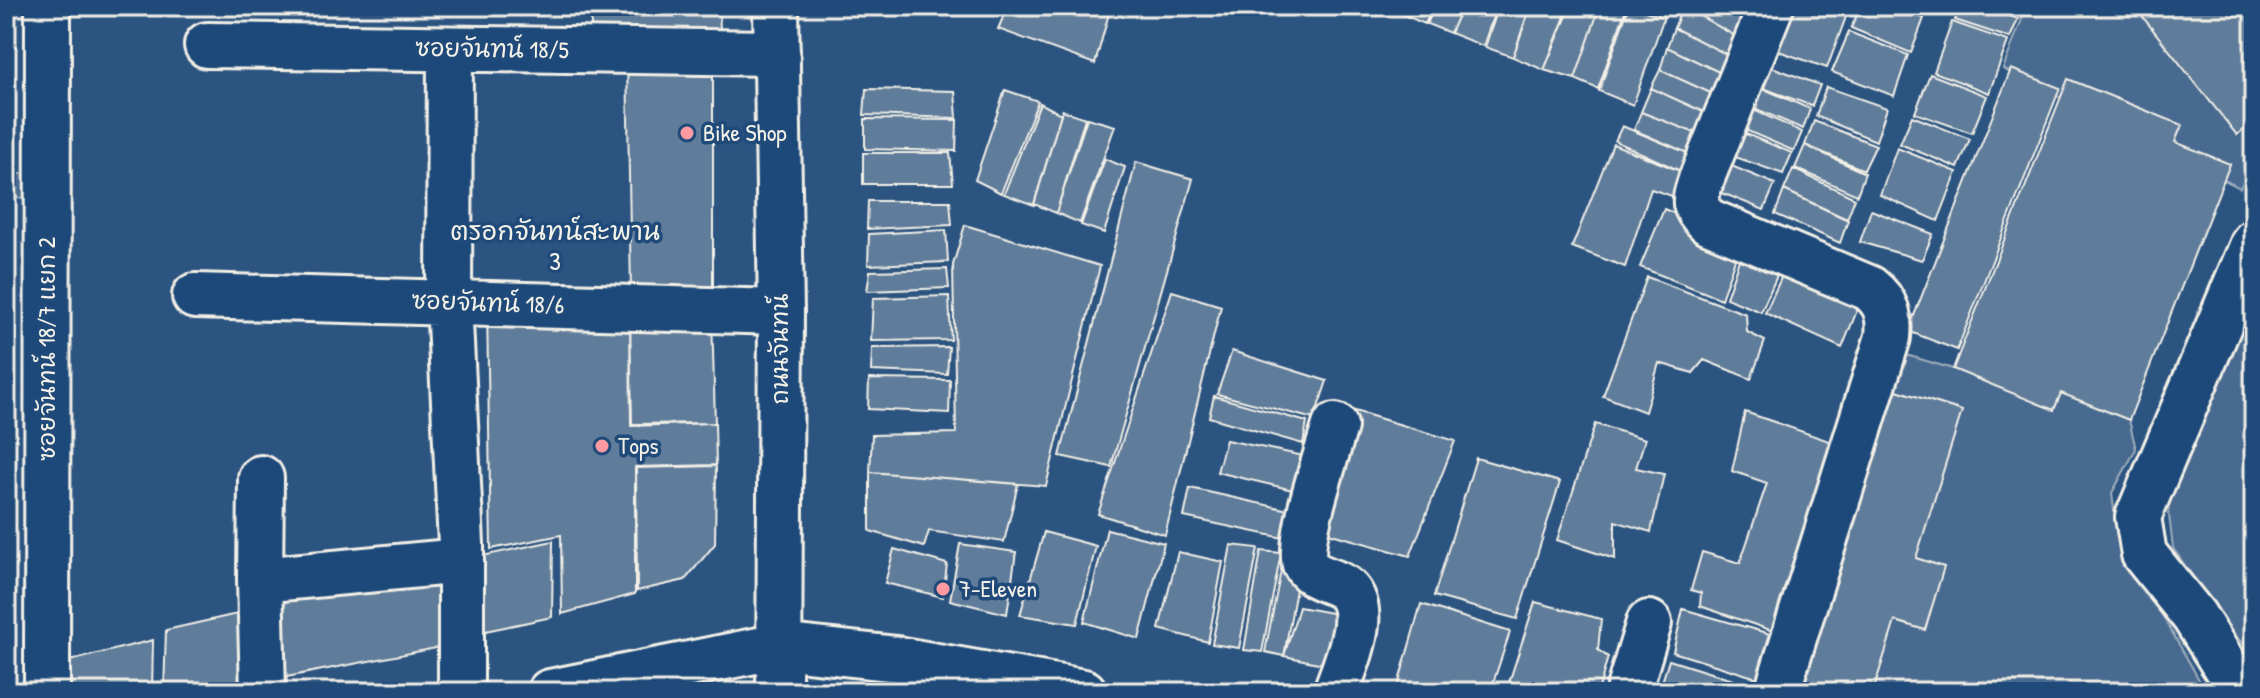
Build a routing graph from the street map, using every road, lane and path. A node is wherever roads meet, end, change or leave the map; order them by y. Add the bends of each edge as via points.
1 (48, 6) edge
2 (776, 6) edge
3 (1771, 6) edge
4 (207, 45) dead end
5 (450, 49) junction
6 (777, 53) junction
7 (2254, 242) edge
8 (195, 296) dead end
9 (449, 302) junction
10 (781, 312) junction
11 (1335, 426) dead end
12 (261, 478) dead end
13 (461, 561) junction
14 (260, 580) junction
15 (1649, 623) dead end
16 (779, 646) junction
17 (47, 692) edge
18 (263, 692) edge
19 (461, 692) edge
20 (550, 692) edge
21 (779, 692) edge
22 (1084, 692) edge
23 (1336, 692) edge
24 (1628, 692) edge
25 (1777, 692) edge
26 (2241, 692) edge

1 - 17 street, ซอยจันทน์ 18/7 แยก 2
2 - 6 street, ถนนจันทน์
3 - 25 street via 1701,180 1695,200 1698,212 1708,221 1869,288 1882,298 1889,324
4 - 5 street, ซอยจันทน์ 18/5
5 - 6 street, ซอยจันทน์ 18/5
5 - 9 street
6 - 10 street, ถนนจันทน์
7 - 26 street via 2138,517 2144,554 2194,616
8 - 9 street, ซอยจันทน์ 18/6
9 - 10 street, ซอยจันทน์ 18/6
9 - 13 street
10 - 16 street, ถนนจันทน์
11 - 23 street via 1304,554 1306,567 1346,587 1355,599 1354,636
12 - 14 street
13 - 14 street
13 - 19 street
14 - 18 street
15 - 24 street
16 - 20 street
16 - 21 street, ถนนจันทน์
16 - 22 street via 897,659

